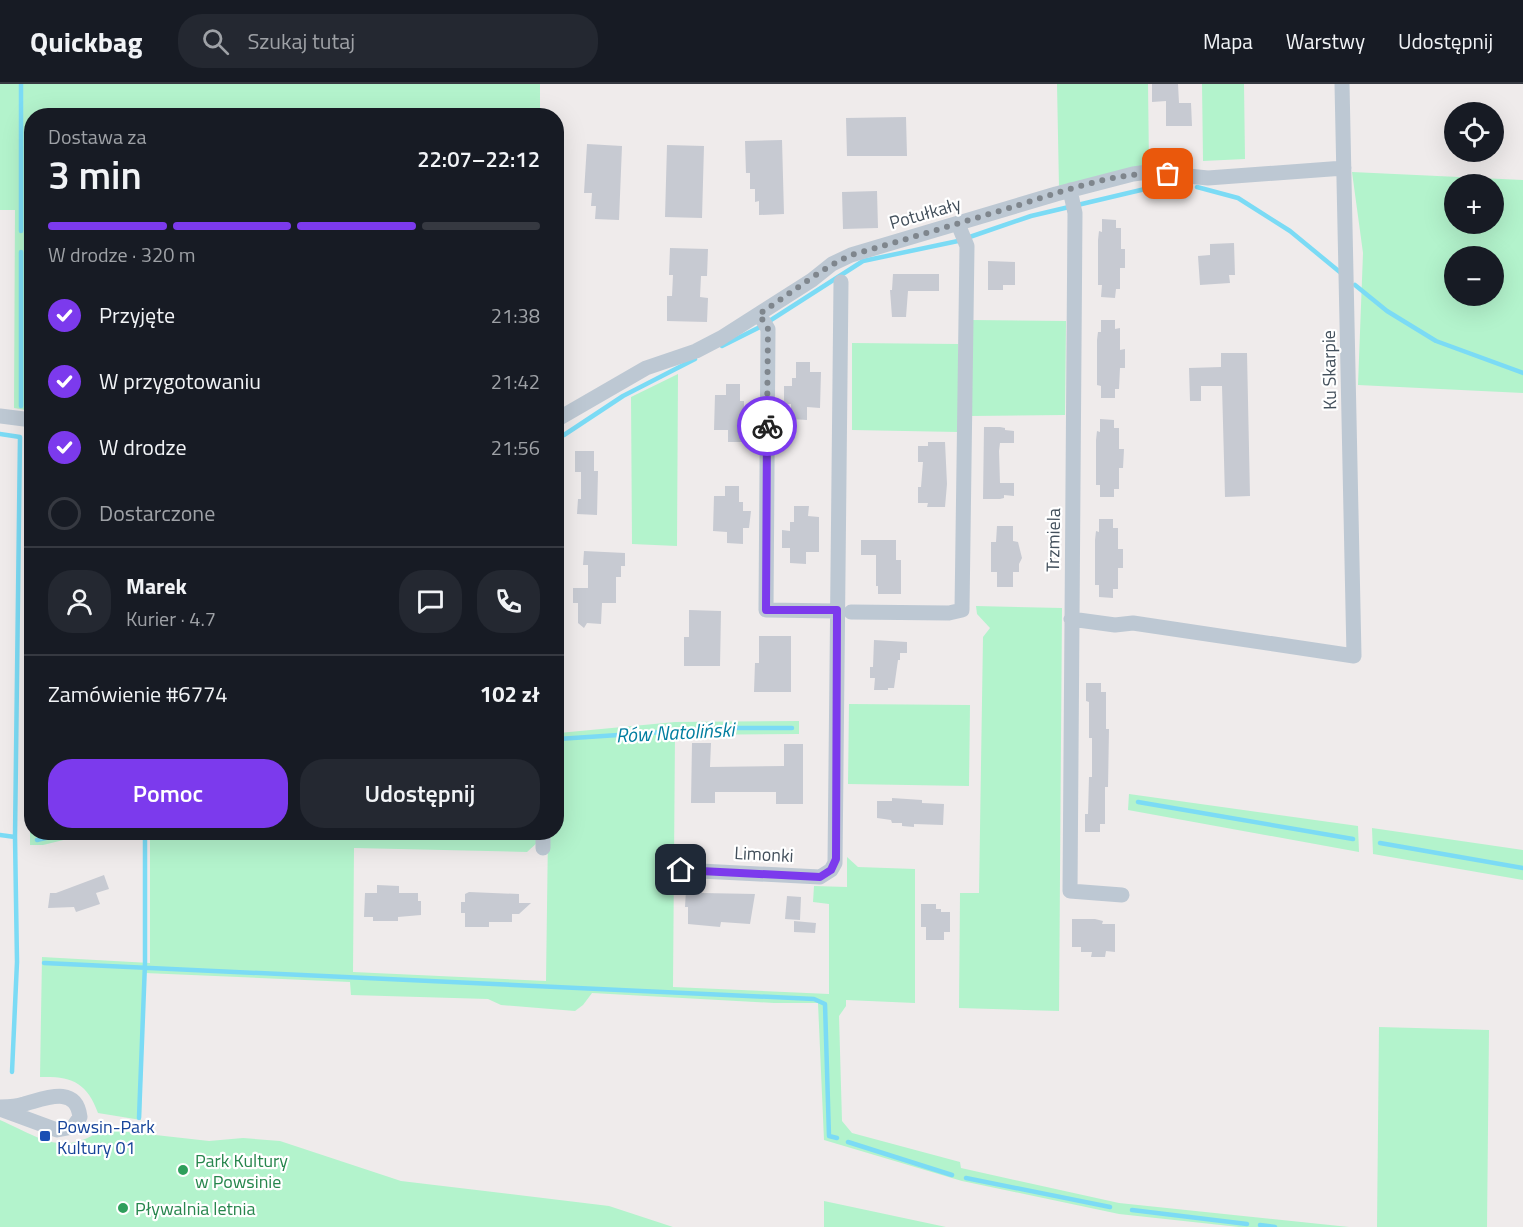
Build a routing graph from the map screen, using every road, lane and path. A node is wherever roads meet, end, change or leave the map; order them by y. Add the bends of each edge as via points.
1 (1342, 84) edge
2 (1344, 168) junction
3 (1072, 201) junction
4 (962, 234) junction
5 (841, 282) dead end
6 (762, 320) junction
7 (564, 415) edge
8 (0, 416) edge
9 (24, 419) edge
10 (844, 611) junction
11 (1071, 619) junction
12 (681, 870) dead end
13 (1122, 896) dead end

1 - 2 street, Ku Skarpie
2 - 3 street, Potułkały via 1208,178 1148,172
2 - 11 street, Ku Skarpie via 1353,656 1133,623 1114,625
3 - 4 street, Potułkały
3 - 11 street, Trzmiela
4 - 6 street, Potułkały via 851,255 832,264
4 - 10 street via 962,610
5 - 10 street
6 - 7 street, Potułkały via 646,368
6 - 10 street via 766,610
8 - 9 street
10 - 12 street, Limonki via 836,859 831,870 820,877
11 - 13 street, Trzmiela via 1070,891

